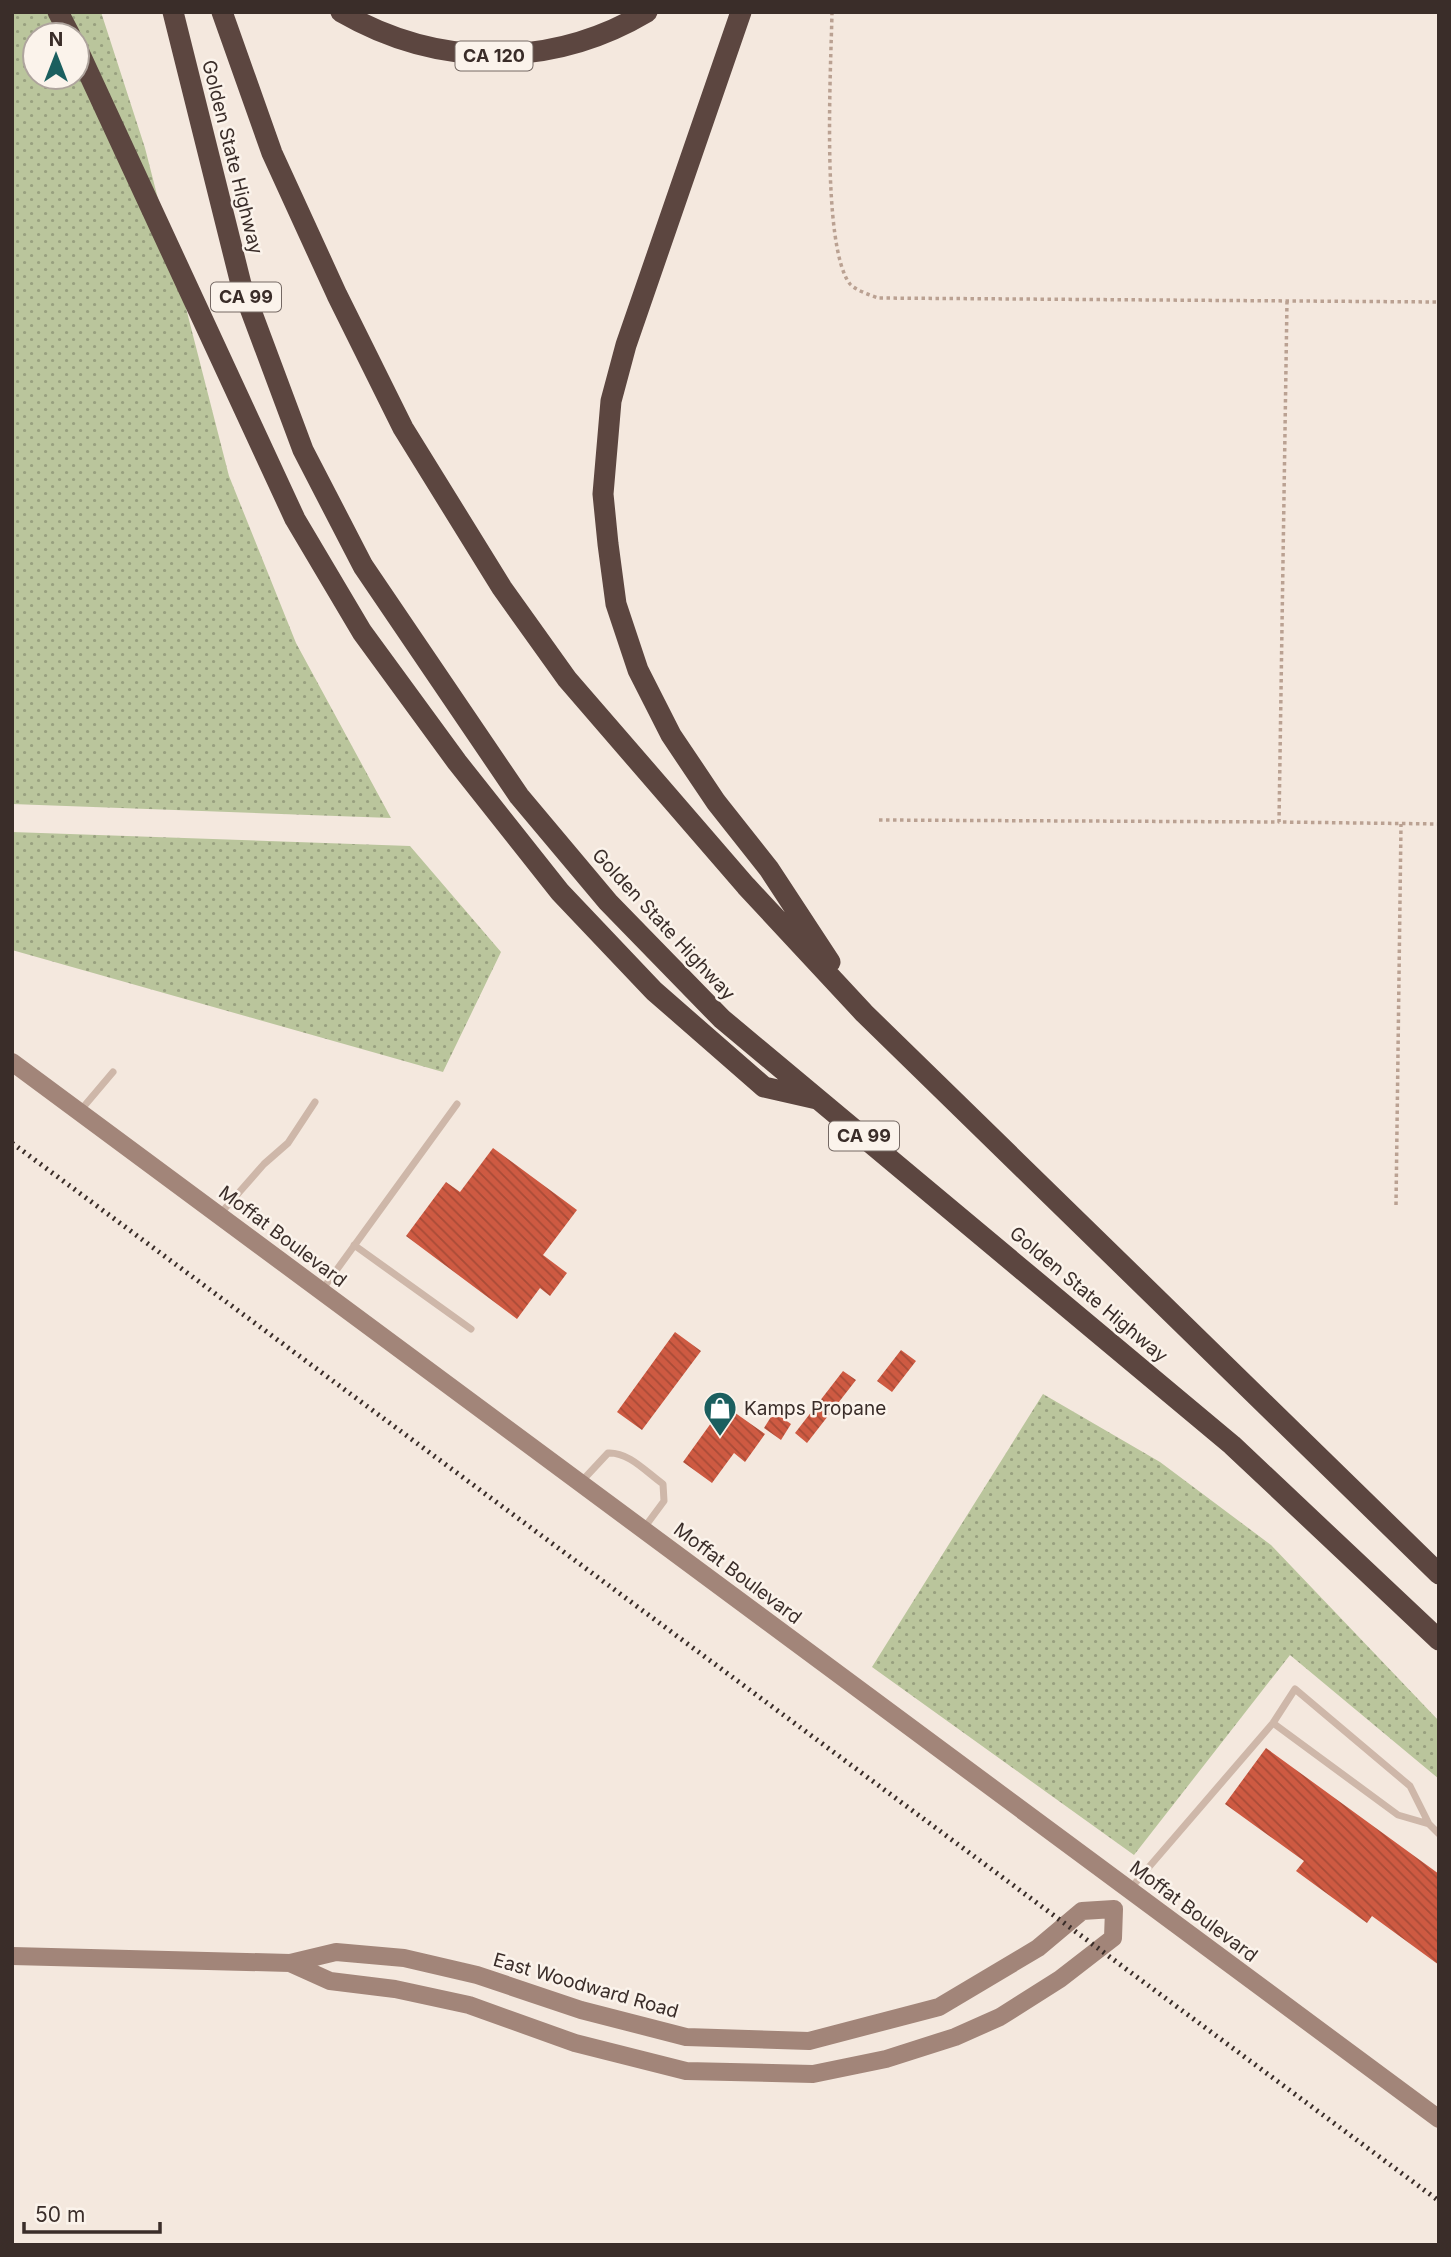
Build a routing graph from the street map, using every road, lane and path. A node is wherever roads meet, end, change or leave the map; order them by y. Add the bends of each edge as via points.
1 (173, 12) edge
2 (222, 12) edge
3 (341, 12) edge
4 (648, 12) edge
5 (741, 12) edge
6 (832, 12) edge
7 (91, 78) edge
8 (1287, 301) junction
9 (1439, 302) edge
10 (879, 820) dead end
11 (1279, 822) junction
12 (1401, 824) junction
13 (1439, 824) edge
14 (864, 1013) junction
15 (12, 1062) edge
16 (113, 1072) dead end
17 (821, 1100) junction
18 (315, 1102) dead end
19 (457, 1104) dead end
20 (80, 1112) junction
21 (1396, 1205) dead end
22 (219, 1215) junction
23 (354, 1245) junction
24 (321, 1291) junction
25 (471, 1329) dead end
26 (581, 1483) junction
27 (643, 1529) junction
28 (1439, 1574) edge
29 (1439, 1640) edge
30 (1273, 1723) junction
31 (1429, 1824) junction
32 (1439, 1834) edge
33 (1129, 1890) junction
34 (1114, 1909) junction
35 (12, 1956) edge
36 (290, 1963) junction
37 (1439, 2119) edge

1 - 17 highway, Golden State Highway / CA 99 via 241,284 303,450 363,566 519,796 608,902 722,1019
2 - 14 highway, Golden State Highway via 272,153 337,295 403,428 502,588 566,679
3 - 4 highway, CA 120 via 408,43 450,53 500,56 584,42
5 - 14 highway via 626,345 611,401 603,494 608,544 616,604 634,659 671,735 769,869
6 - 8 path via 835,253 850,285 878,298
7 - 17 highway via 295,519 362,632 560,892 654,991 764,1087
8 - 9 path
8 - 11 path
10 - 11 path
11 - 12 path
12 - 13 path
12 - 21 path
14 - 28 highway, Golden State Highway
15 - 20 street, Moffat Boulevard
16 - 20 lane
17 - 29 highway, Golden State Highway / CA 99 via 1231,1445
18 - 22 lane via 288,1143
19 - 23 lane
20 - 22 street, Moffat Boulevard
22 - 24 street, Moffat Boulevard
23 - 24 lane
23 - 25 lane
24 - 26 street, Moffat Boulevard
26 - 27 street, Moffat Boulevard
26 - 27 lane via 608,1453 627,1457 663,1484 664,1501
27 - 33 street, Moffat Boulevard
30 - 31 lane via 1398,1815
30 - 31 lane via 1295,1689 1410,1786
30 - 33 lane
31 - 32 lane
33 - 34 street
33 - 37 street, Moffat Boulevard
34 - 36 street, East Woodward Road via 1082,1911 1038,1948 939,2007 809,2041 686,2037 404,1958 336,1952
34 - 36 street, East Woodward Road via 1113,1938 1000,2017 886,2059 813,2074 686,2071 575,2043 469,2005 330,1981
35 - 36 street, East Woodward Road

